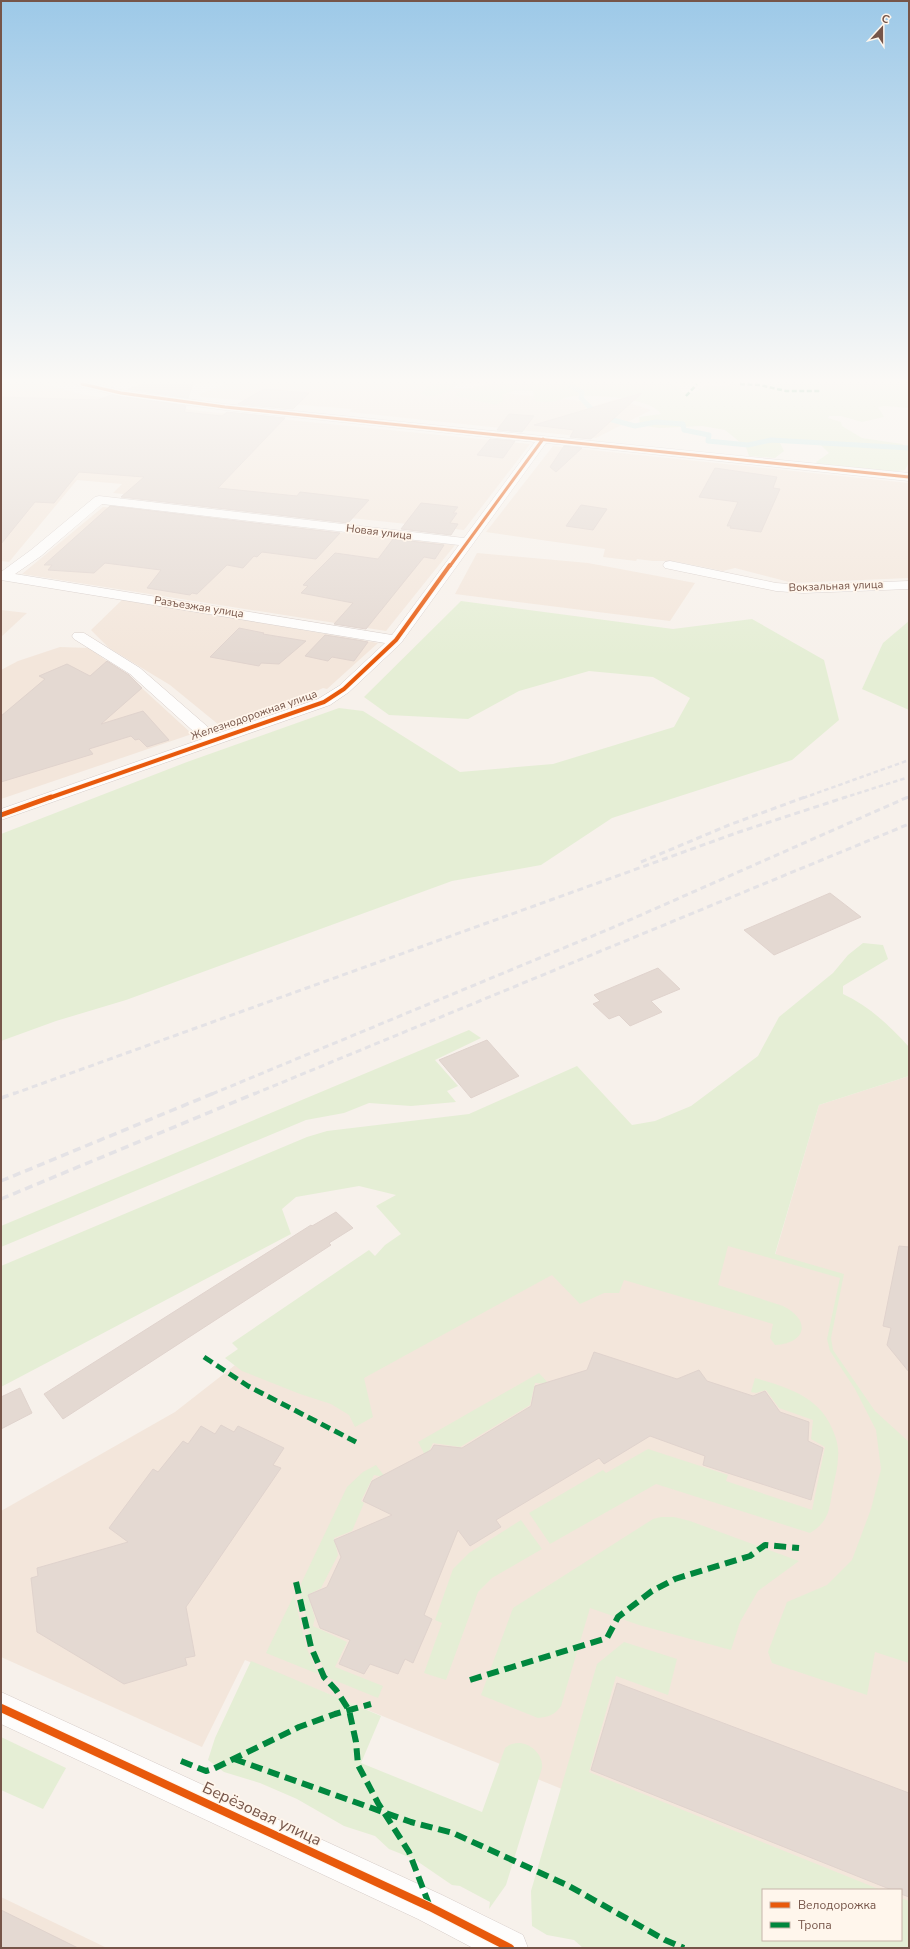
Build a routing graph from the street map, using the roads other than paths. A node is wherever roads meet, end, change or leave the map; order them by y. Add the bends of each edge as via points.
1 (517, 475) edge
2 (889, 475) edge
3 (909, 477) edge
4 (468, 542) junction
5 (670, 565) dead end
6 (2, 576) edge
7 (909, 585) edge
8 (79, 636) dead end
9 (396, 640) junction
10 (213, 740) junction
11 (1, 815) edge
12 (1, 1708) edge
13 (510, 1948) edge

1 - 4 street, Железнодорожная улица
2 - 3 street
4 - 6 street, Новая улица via 99,500 36,553
4 - 9 street, Железнодорожная улица
5 - 7 street, Вокзальная улица via 776,587 803,589
6 - 9 street, Разъезжая улица
8 - 10 street via 135,671
9 - 10 street, Железнодорожная улица via 344,690 324,702
10 - 11 street, Железнодорожная улица
12 - 13 street, Берёзовая улица via 430,1907

